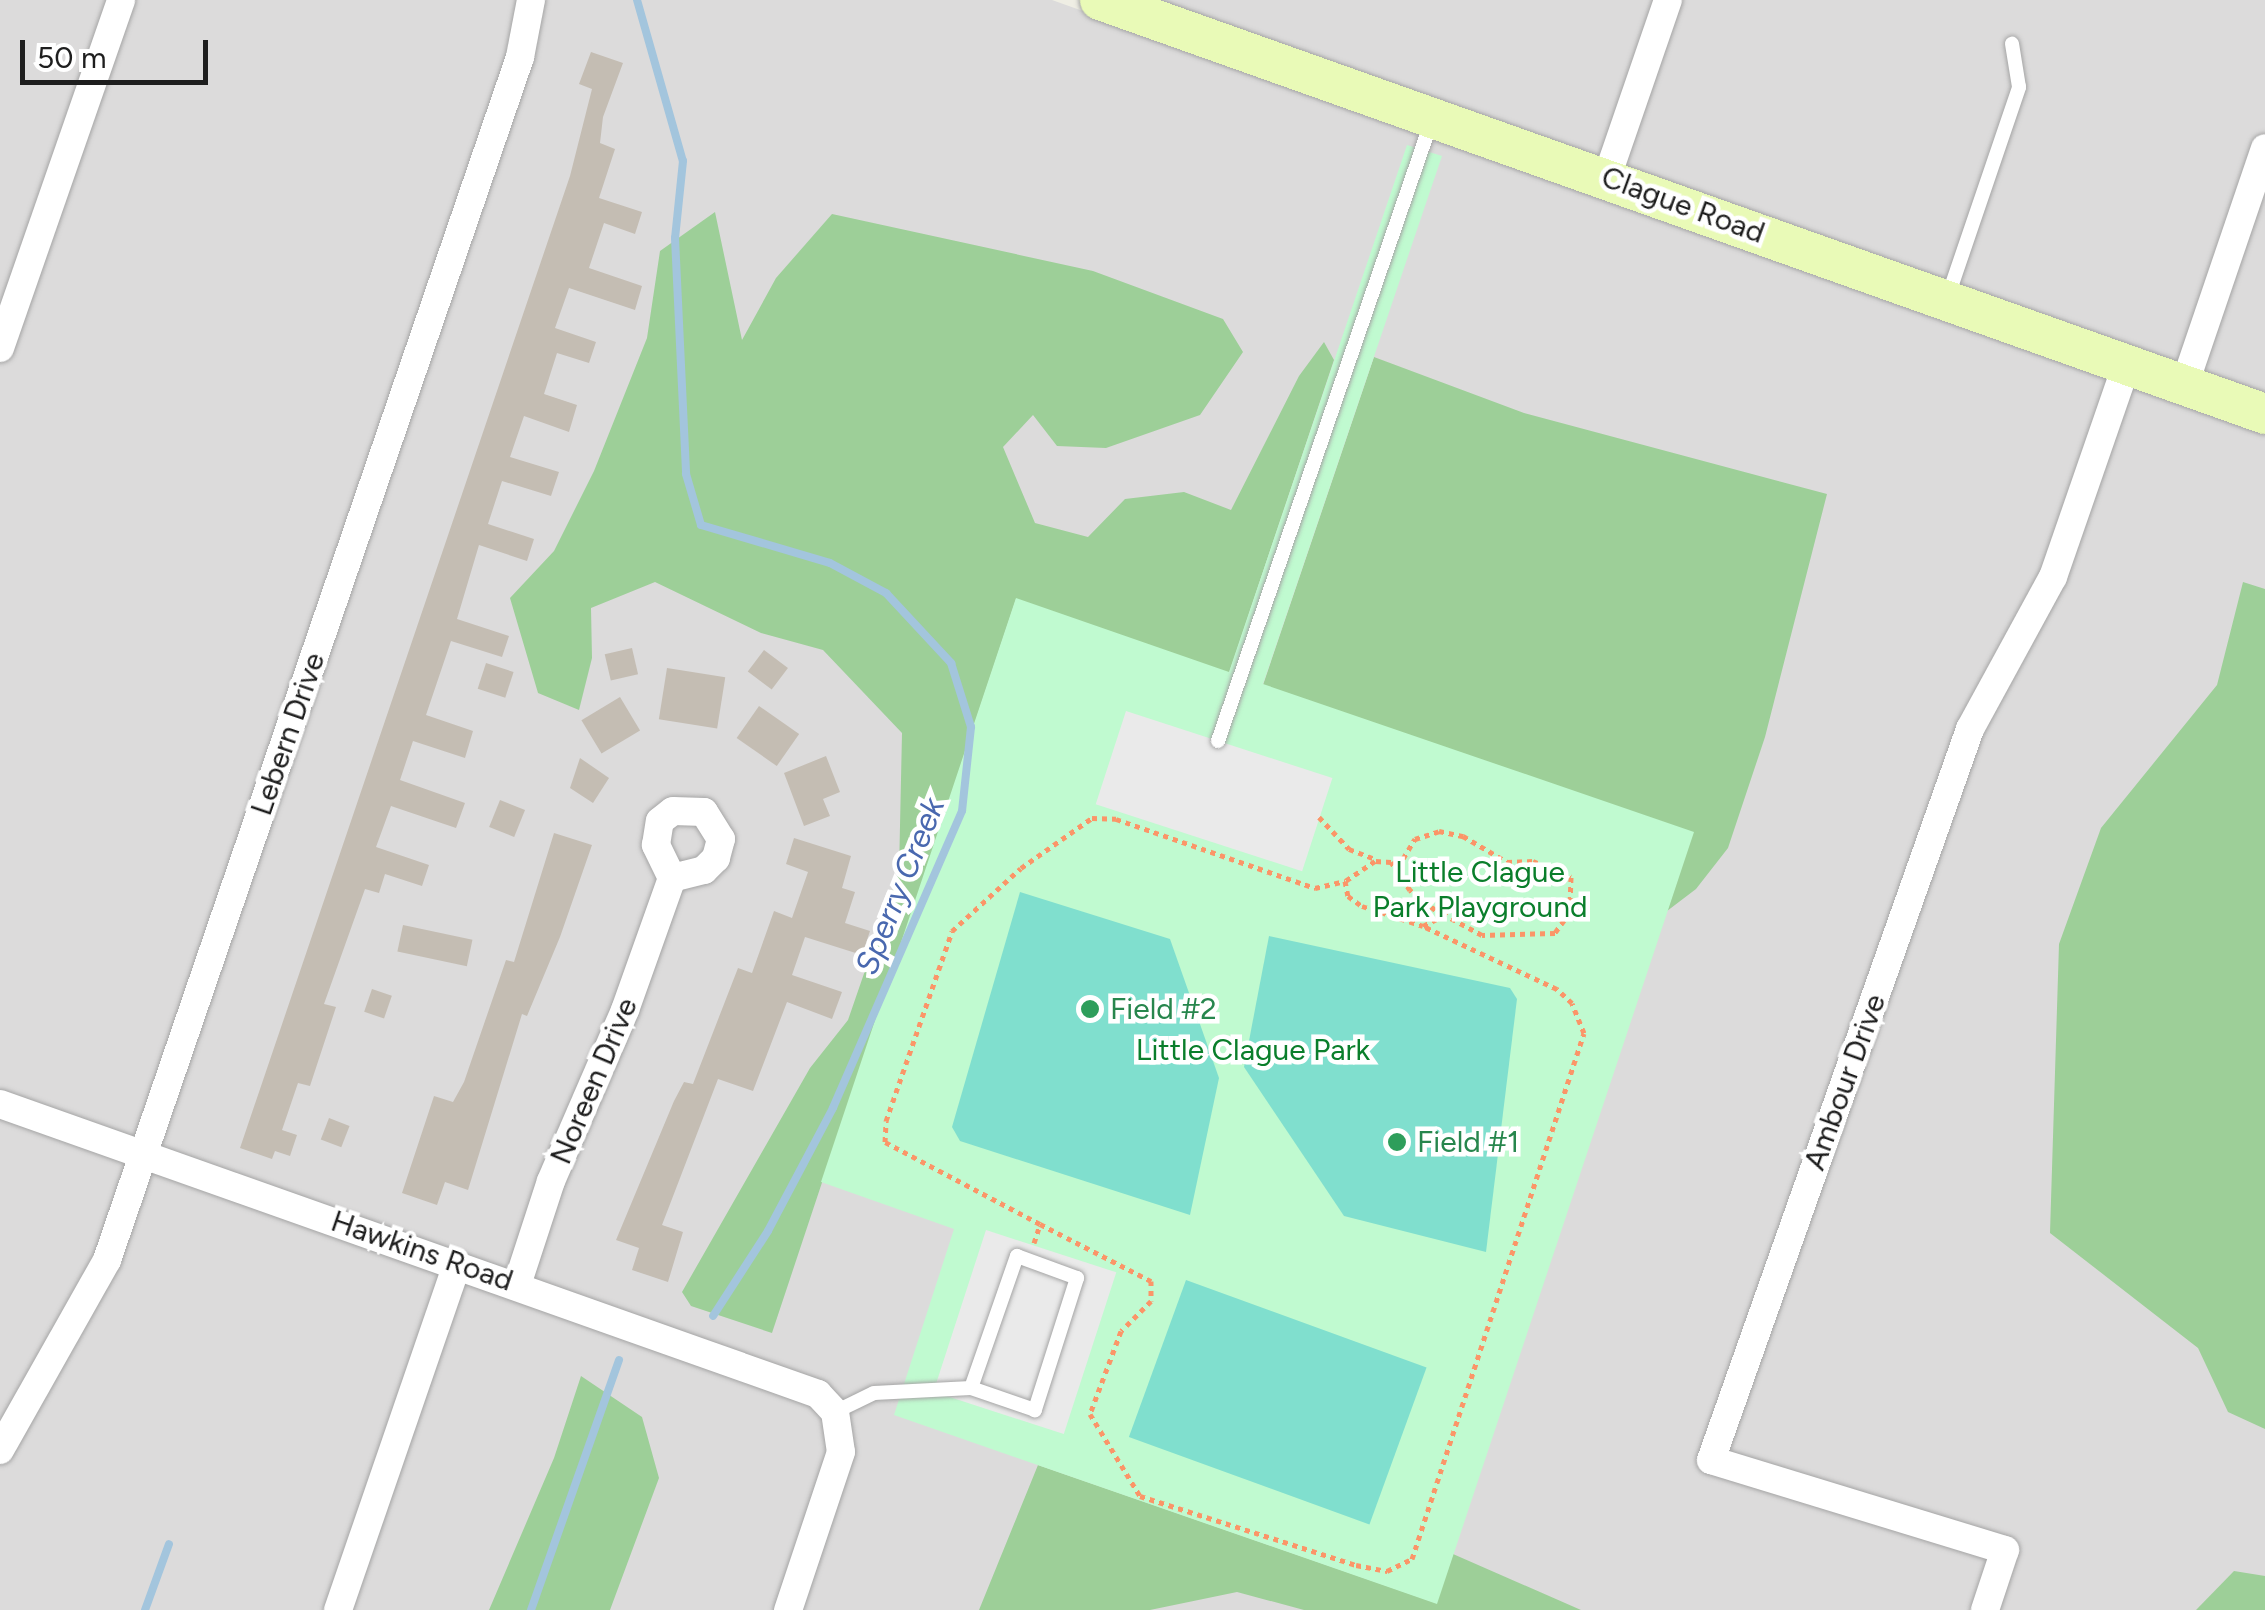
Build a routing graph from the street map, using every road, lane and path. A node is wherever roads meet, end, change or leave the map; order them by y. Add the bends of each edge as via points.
1 (121, 0) edge
2 (531, 0) edge
3 (1100, 0) edge
4 (1668, 0) edge
5 (2012, 44) dead end
6 (1434, 114) junction
7 (2265, 148) edge
8 (1606, 177) junction
9 (1947, 300) junction
10 (0, 348) edge
11 (2126, 366) junction
12 (2184, 386) junction
13 (2265, 414) edge
14 (1218, 741) dead end
15 (1320, 818) dead end
16 (1382, 862) junction
17 (1398, 868) junction
18 (672, 878) dead end
19 (1344, 882) junction
20 (1439, 912) junction
21 (1423, 926) junction
22 (0, 1104) edge
23 (144, 1153) junction
24 (1040, 1224) junction
25 (1033, 1246) dead end
26 (457, 1265) junction
27 (518, 1284) junction
28 (971, 1388) junction
29 (835, 1412) junction
30 (0, 1450) edge
31 (338, 1610) edge
32 (788, 1610) edge
33 (1985, 1610) edge

1 - 10 street
2 - 23 street, Lebern Drive via 514,76
3 - 6 main road, Clague Road
4 - 8 street
5 - 9 lane via 2019,87
6 - 8 main road, Clague Road
6 - 14 lane
7 - 12 street
8 - 9 main road, Clague Road
9 - 11 main road, Clague Road
11 - 12 main road, Clague Road
11 - 33 street, Ambour Drive via 2052,577 1970,730 1710,1460 2005,1550
12 - 13 main road, Clague Road
15 - 16 path via 1348,849
16 - 17 path
16 - 19 path
17 - 20 path via 1417,897
17 - 20 path via 1415,839 1440,831 1514,864 1533,861 1572,876 1570,912 1555,933 1544,936 1482,935
18 - 27 street, Noreen Drive via 625,1010 551,1181
19 - 21 path via 1348,896 1362,906
19 - 24 path via 1315,888 1116,819 1092,818 1020,868 952,930 886,1121 885,1142
20 - 21 path via 1443,916
21 - 24 path via 1556,990 1572,1003 1584,1033 1412,1559 1386,1571 1356,1565 1140,1496 1090,1414 1121,1331 1151,1301 1152,1281
22 - 23 street, Hawkins Road
23 - 26 street, Hawkins Road
23 - 30 street, Lebern Drive via 106,1260
24 - 25 path
26 - 27 street, Hawkins Road
26 - 31 street
27 - 29 street, Hawkins Road via 796,1382
28 - 28 lane via 1017,1256 1077,1278 1035,1410
28 - 29 lane via 874,1393
29 - 32 street via 841,1452

